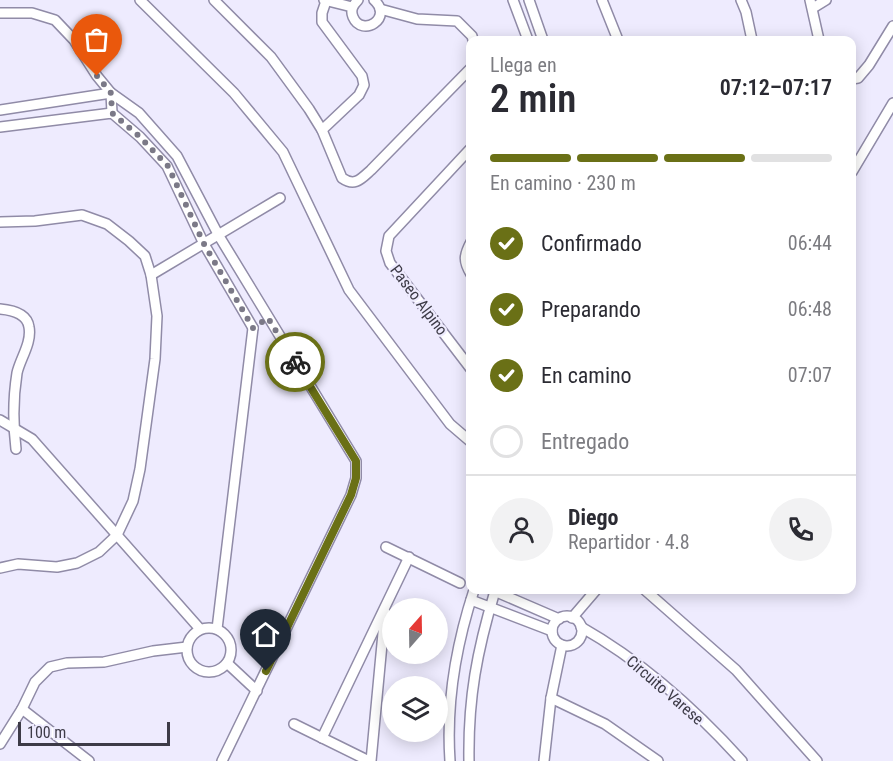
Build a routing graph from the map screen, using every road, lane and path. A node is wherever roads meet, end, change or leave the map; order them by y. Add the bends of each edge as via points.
1 (140, 0) edge
2 (214, 0) edge
3 (325, 0) edge
4 (513, 0) edge
5 (529, 0) edge
6 (602, 0) edge
7 (741, 0) edge
8 (826, 0) edge
9 (377, 3) edge
10 (355, 4) edge
11 (811, 4) edge
12 (0, 13) edge
13 (893, 26) edge
14 (472, 36) edge
15 (526, 36) edge
16 (542, 36) edge
17 (616, 36) edge
18 (751, 36) edge
19 (818, 36) edge
20 (466, 73) edge
21 (856, 78) edge
22 (111, 93) junction
23 (893, 103) edge
24 (0, 110) edge
25 (112, 113) junction
26 (0, 127) edge
27 (322, 130) junction
28 (466, 153) edge
29 (856, 158) edge
30 (280, 198) dead end
31 (0, 222) edge
32 (219, 236) junction
33 (204, 244) junction
34 (151, 275) junction
35 (0, 309) edge
36 (268, 318) junction
37 (253, 328) junction
38 (466, 362) edge
39 (0, 420) edge
40 (14, 426) junction
41 (466, 438) edge
42 (16, 449) dead end
43 (117, 535) junction
44 (386, 547) dead end
45 (409, 557) junction
46 (0, 568) edge
47 (460, 583) dead end
48 (473, 594) edge
49 (492, 594) edge
50 (502, 594) edge
51 (593, 594) edge
52 (650, 594) edge
53 (389, 598) edge
54 (471, 600) junction
55 (490, 606) junction
56 (382, 613) edge
57 (572, 618) junction
58 (559, 619) junction
59 (581, 627) junction
60 (217, 629) junction
61 (200, 630) junction
62 (552, 631) junction
63 (382, 638) edge
64 (562, 645) junction
65 (187, 647) junction
66 (227, 663) junction
67 (256, 691) junction
68 (551, 698) junction
69 (22, 709) junction
70 (294, 724) dead end
71 (322, 738) junction
72 (0, 744) edge
73 (89, 761) edge
74 (222, 761) edge
75 (370, 761) edge
76 (450, 761) edge
77 (469, 761) edge
78 (544, 761) edge
79 (658, 761) edge
80 (742, 761) edge
81 (817, 761) edge

1 - 41 street via 234,93 283,152 350,290 450,424
2 - 27 street via 271,57
3 - 10 street
3 - 27 street via 322,22 362,76 364,85
4 - 15 street
5 - 16 street
6 - 17 street
7 - 18 street
8 - 11 street
9 - 10 street via 379,19 363,26 352,17
9 - 14 street via 417,20 457,21
11 - 19 street
12 - 22 street via 32,13 55,20
13 - 21 street
20 - 27 street via 358,183 342,178
22 - 24 street
22 - 25 street
22 - 32 street via 139,113 177,156
23 - 29 street
25 - 26 street
25 - 33 street via 168,166
28 - 38 street, Paseo Alpino via 386,241 390,263
30 - 32 street
31 - 34 street via 82,215 107,224 129,240 145,256
32 - 33 street
32 - 36 street
33 - 34 street
33 - 37 street
34 - 43 street via 157,316 155,359 140,469 133,501
35 - 40 street via 24,316 30,328 17,372
36 - 37 street
36 - 67 street via 356,461 356,478
37 - 60 street
39 - 40 street
40 - 42 street
40 - 43 street via 32,439
43 - 46 street via 99,552 77,563
43 - 61 street
44 - 45 street
45 - 47 street
45 - 53 street
48 - 54 street
49 - 55 street
50 - 58 street
51 - 57 street
52 - 81 street via 736,670
54 - 55 street
54 - 76 street via 451,687
55 - 62 street
55 - 77 street via 475,661 468,721
56 - 71 street
57 - 58 street
57 - 59 street, Circuito Varese
58 - 62 street
59 - 64 street via 579,640 571,646
59 - 80 street, Circuito Varese via 610,644 672,693
60 - 61 street
60 - 66 street via 231,646
61 - 65 street via 191,636
62 - 64 street
63 - 75 street
64 - 68 street
65 - 66 street via 189,658 201,670 218,670
65 - 69 street via 50,667 35,682
66 - 67 street
67 - 74 street
68 - 78 street
68 - 79 street via 605,724
69 - 72 street
69 - 73 street
70 - 71 street
71 - 75 street

